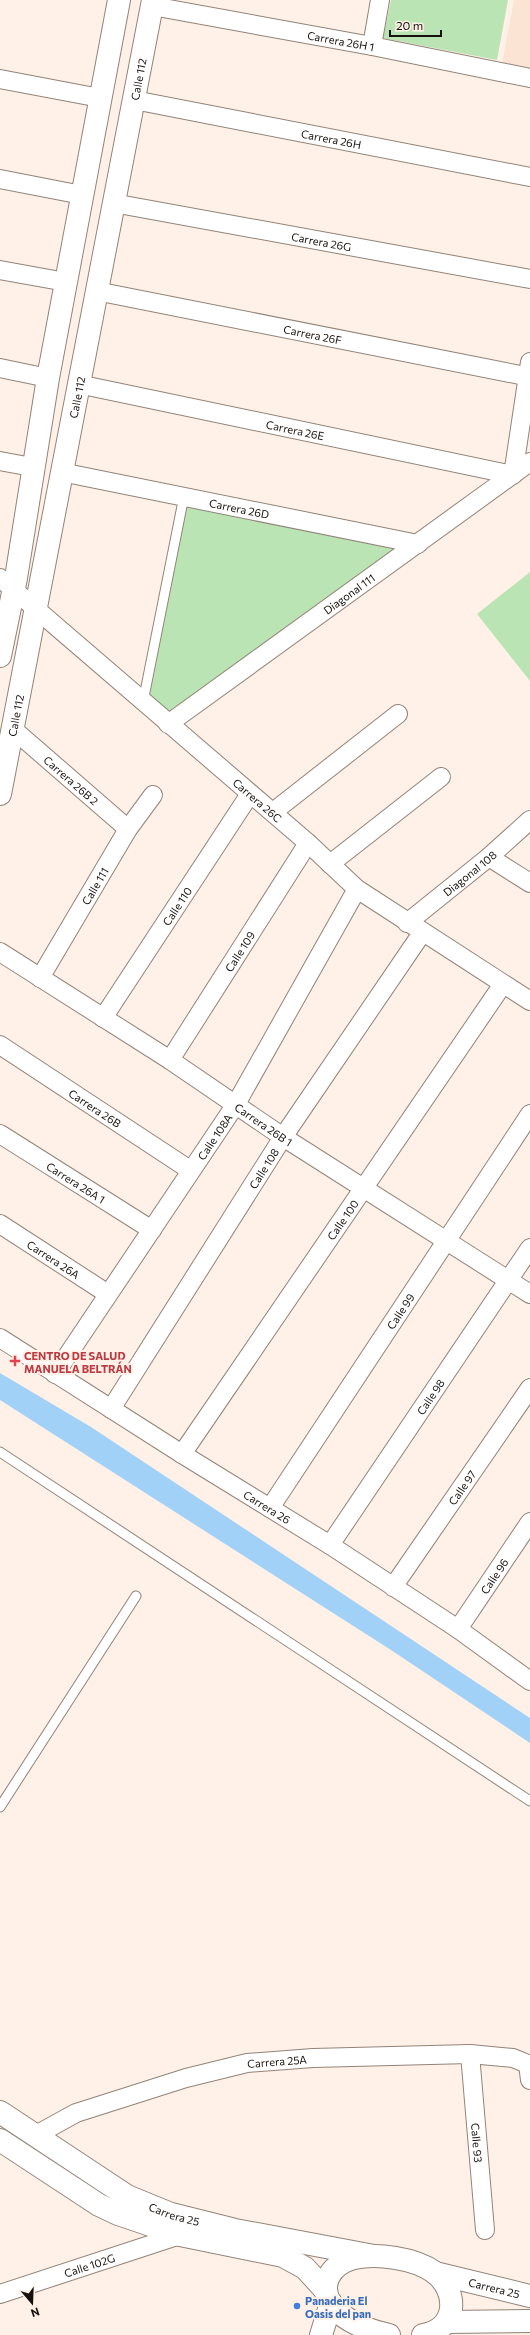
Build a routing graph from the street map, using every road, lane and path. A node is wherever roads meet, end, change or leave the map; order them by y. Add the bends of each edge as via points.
1 (119, 0) edge
2 (380, 0) edge
3 (152, 3) edge
4 (372, 46) junction
5 (530, 78) edge
6 (0, 79) edge
7 (100, 98) junction
8 (134, 100) junction
9 (530, 177) edge
10 (0, 179) edge
11 (82, 195) junction
12 (114, 203) junction
13 (0, 270) edge
14 (530, 279) edge
15 (66, 282) junction
16 (96, 291) junction
17 (0, 368) edge
18 (529, 372) edge
19 (48, 378) junction
20 (78, 384) junction
21 (0, 461) edge
22 (530, 462) edge
23 (32, 467) junction
24 (61, 472) junction
25 (513, 475) junction
26 (184, 496) junction
27 (418, 544) junction
28 (7, 584) edge
29 (35, 609) junction
30 (0, 656) edge
31 (143, 702) junction
32 (398, 714) dead end
33 (168, 724) junction
34 (14, 730) junction
35 (441, 778) dead end
36 (0, 794) edge
37 (250, 794) junction
38 (153, 795) dead end
39 (273, 812) junction
40 (530, 820) edge
41 (128, 829) junction
42 (308, 843) junction
43 (489, 857) junction
44 (330, 864) junction
45 (530, 883) edge
46 (357, 889) junction
47 (407, 923) junction
48 (422, 932) junction
49 (0, 952) edge
50 (40, 978) junction
51 (503, 984) junction
52 (530, 1001) edge
53 (103, 1018) junction
54 (0, 1045) edge
55 (170, 1060) junction
56 (236, 1104) junction
57 (530, 1114) edge
58 (0, 1134) edge
59 (282, 1137) junction
60 (190, 1170) junction
61 (363, 1188) junction
62 (0, 1224) edge
63 (152, 1230) junction
64 (446, 1240) junction
65 (530, 1248) edge
66 (508, 1280) junction
67 (108, 1294) junction
68 (530, 1294) edge
69 (0, 1338) edge
70 (55, 1374) junction
71 (530, 1388) edge
72 (112, 1409) junction
73 (0, 1452) edge
74 (182, 1454) junction
75 (270, 1508) junction
76 (530, 1522) edge
77 (330, 1545) junction
78 (393, 1587) junction
79 (136, 1596) dead end
80 (458, 1629) junction
81 (527, 1673) edge
82 (530, 1801) edge
83 (0, 1807) edge
84 (470, 2054) junction
85 (529, 2070) edge
86 (0, 2112) edge
87 (36, 2136) junction
88 (0, 2140) edge
89 (485, 2230) dead end
90 (180, 2235) junction
91 (374, 2256) junction
92 (435, 2273) junction
93 (0, 2294) edge
94 (530, 2296) edge
95 (329, 2297) junction
96 (530, 2321) edge
97 (439, 2330) edge
98 (321, 2335) edge
99 (389, 2335) edge

1 - 7 street
2 - 4 street
3 - 4 street, Carrera 26H 1
3 - 8 street, Calle 112
4 - 5 street, Carrera 26H 1
6 - 7 street
7 - 11 street
8 - 9 street, Carrera 26H
8 - 12 street, Calle 112
10 - 11 street
11 - 15 street
12 - 14 street, Carrera 26G
12 - 16 street, Calle 112
13 - 15 street
15 - 19 street
16 - 18 street, Carrera 26F
16 - 20 street, Calle 112
17 - 19 street
18 - 25 street
19 - 23 street
20 - 24 street, Calle 112
20 - 25 street, Carrera 26E
21 - 23 street
22 - 25 street, Diagonal 111
23 - 28 street
24 - 26 street, Carrera 26D
24 - 29 street, Calle 112
25 - 27 street, Diagonal 111
26 - 27 street, Carrera 26D
26 - 31 lane
27 - 33 street, Diagonal 111
28 - 29 street, Carrera 26C
28 - 30 street
29 - 31 street, Carrera 26C
29 - 34 street, Calle 112
31 - 33 street, Carrera 26C
32 - 39 street
33 - 37 street, Carrera 26C
34 - 36 street, Calle 112
34 - 41 street, Carrera 26B 2
35 - 44 street
37 - 39 street, Carrera 26C
37 - 53 street, Calle 110
38 - 41 street, Calle 111
39 - 42 street, Carrera 26C
40 - 43 street, Diagonal 108
41 - 50 street, Calle 111
42 - 44 street, Carrera 26C
42 - 55 street, Calle 109
43 - 45 street
43 - 47 street, Diagonal 108
44 - 46 street, Carrera 26C
46 - 47 street, Carrera 26C
46 - 56 street, Calle 108A
47 - 48 street, Carrera 26C
48 - 51 street, Carrera 26C
48 - 59 street, Calle 108
49 - 50 street, Carrera 26B 1
50 - 53 street, Carrera 26B 1
51 - 52 street, Carrera 26C
51 - 61 street, Calle 100
53 - 55 street, Carrera 26B 1
54 - 60 street, Carrera 26B
55 - 56 street, Carrera 26B 1
56 - 59 street, Carrera 26B 1
56 - 60 street, Calle 108A
57 - 64 street, Calle 99
58 - 63 street, Carrera 26A 1
59 - 61 street, Carrera 26B 1
59 - 72 street, Calle 108
60 - 63 street, Calle 108A
61 - 64 street, Carrera 26B 1
61 - 74 street, Calle 100
62 - 67 street, Carrera 26A
63 - 67 street, Calle 108A
64 - 66 street, Carrera 26B 1
64 - 75 street, Calle 99
65 - 66 street, Calle 98
66 - 68 street, Carrera 26B 1
66 - 77 street, Calle 98
67 - 70 street, Calle 108A
69 - 70 street, Carrera 26
70 - 72 street, Carrera 26
71 - 78 street, Calle 97
72 - 74 street, Carrera 26
73 - 82 lane
74 - 75 street, Carrera 26
75 - 77 street, Carrera 26
76 - 80 street, Calle 96
77 - 78 street, Carrera 26
78 - 80 street, Carrera 26
79 - 83 lane
80 - 81 street, Carrera 26
84 - 85 street, Carrera 25A via 513,2058
84 - 87 street, Carrera 25A via 313,2058 247,2063 186,2078 76,2113
84 - 89 street, Calle 93
86 - 87 street, Carrera 25
87 - 91 street, Carrera 25 via 127,2196 171,2214 235,2230
88 - 90 street, Carrera 25 via 99,2205
90 - 93 street, Calle 102G
90 - 95 street, Carrera 25 via 288,2258 305,2268
91 - 92 street, Carrera 25 via 407,2261
91 - 95 street via 353,2258 337,2266 328,2279
92 - 94 street, Carrera 25
92 - 97 street via 444,2282 450,2294 452,2310
95 - 98 street
95 - 99 street, Carrera 25 via 350,2321 366,2329
96 - 97 street

